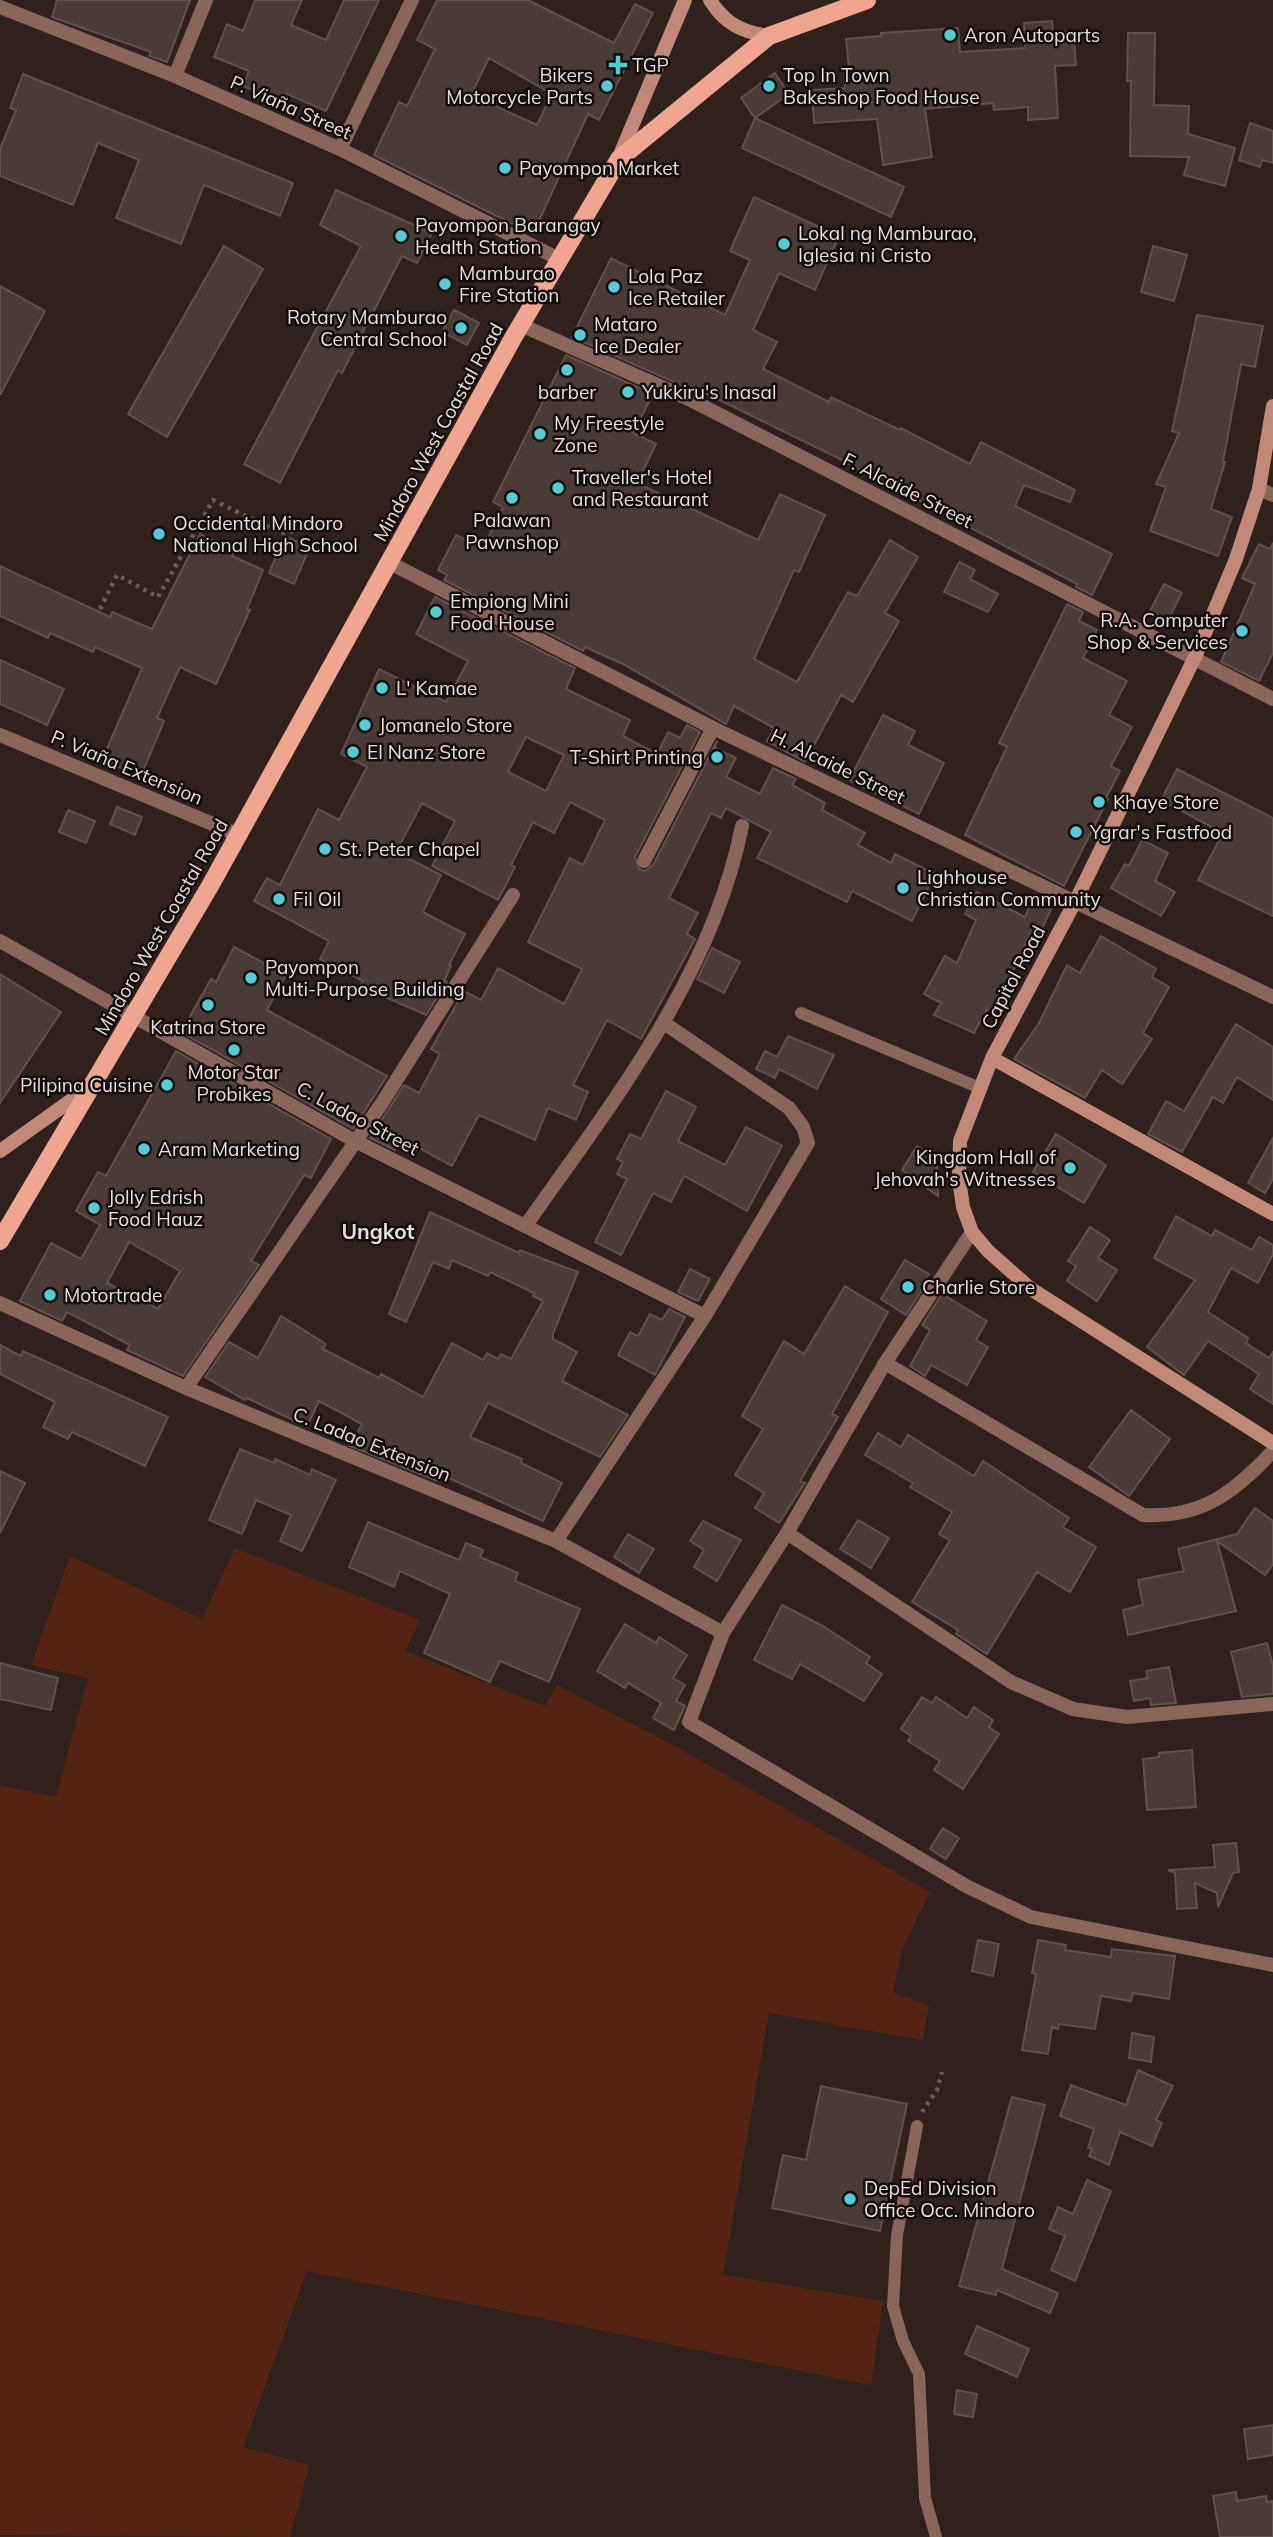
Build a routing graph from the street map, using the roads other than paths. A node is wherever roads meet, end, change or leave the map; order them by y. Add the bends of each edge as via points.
1 (206, 0) edge
2 (412, 0) edge
3 (685, 0) edge
4 (710, 0) edge
5 (867, 0) edge
6 (0, 7) edge
7 (769, 36) junction
8 (175, 76) junction
9 (340, 149) junction
10 (619, 159) junction
11 (559, 259) junction
12 (521, 325) junction
13 (1273, 407) edge
14 (1266, 492) edge
15 (390, 563) junction
16 (1195, 657) junction
17 (1273, 699) edge
18 (713, 728) junction
19 (0, 735) edge
20 (741, 826) dead end
21 (239, 835) junction
22 (644, 861) dead end
23 (513, 895) dead end
24 (1076, 900) junction
25 (0, 941) edge
26 (1273, 998) edge
27 (801, 1013) dead end
28 (136, 1015) junction
29 (664, 1023) junction
30 (992, 1058) junction
31 (94, 1084) junction
32 (980, 1088) junction
33 (355, 1141) junction
34 (0, 1152) edge
35 (1273, 1214) edge
36 (526, 1225) junction
37 (972, 1232) junction
38 (0, 1241) edge
39 (0, 1303) edge
40 (705, 1316) junction
41 (885, 1363) junction
42 (186, 1388) junction
43 (1273, 1443) edge
44 (1273, 1451) edge
45 (787, 1533) junction
46 (556, 1541) junction
47 (723, 1633) junction
48 (1273, 1704) edge
49 (1273, 1965) edge
50 (917, 2126) road end
51 (936, 2537) edge

1 - 8 street
2 - 9 street
3 - 10 street
4 - 7 street via 718,13 744,32
5 - 7 main road, Mindoro West Coastal Road
6 - 8 street, P. Viaña Street
7 - 10 main road, Mindoro West Coastal Road
8 - 9 street, P. Viaña Street
9 - 11 street, P. Viaña Street
10 - 11 main road, Mindoro West Coastal Road
11 - 12 main road, Mindoro West Coastal Road
12 - 15 main road, Mindoro West Coastal Road
12 - 16 street, F. Alcaide Street via 689,399
13 - 14 street, Capitol Road
14 - 16 street, Capitol Road
15 - 18 street, H. Alcaide Street
15 - 21 main road, Mindoro West Coastal Road
16 - 17 street, F. Alcaide Street
16 - 24 street, Capitol Road
18 - 22 street
18 - 24 street, H. Alcaide Street
19 - 21 street, P. Viaña Extension
20 - 29 street via 715,914
21 - 28 main road, Mindoro West Coastal Road
23 - 33 street
24 - 26 street, H. Alcaide Street
24 - 30 street, Capitol Road
25 - 28 street, C. Ladao Street
27 - 32 lane
28 - 31 main road, Mindoro West Coastal Road
28 - 33 street, C. Ladao Street
29 - 36 street
29 - 40 street via 789,1108 808,1143
30 - 32 street, Capitol Road
30 - 35 street
31 - 34 street
31 - 38 main road, Mindoro West Coastal Road
32 - 37 street, Capitol Road via 960,1141 959,1179
33 - 36 street, C. Ladao Street
33 - 42 street
36 - 40 street, C. Ladao Street
37 - 41 street
37 - 43 street, Capitol Road via 1031,1289
39 - 42 street, C. Ladao Extension
40 - 46 street
41 - 44 street via 1143,1515 1168,1516 1203,1507 1240,1486
41 - 45 street
42 - 46 street, C. Ladao Extension
45 - 47 street
45 - 48 street via 1012,1682 1073,1709 1127,1717
46 - 47 street, C. Ladao Extension
47 - 49 street via 689,1722 968,1887 1031,1917
50 - 51 lane via 897,2235 893,2306 919,2374 925,2498

